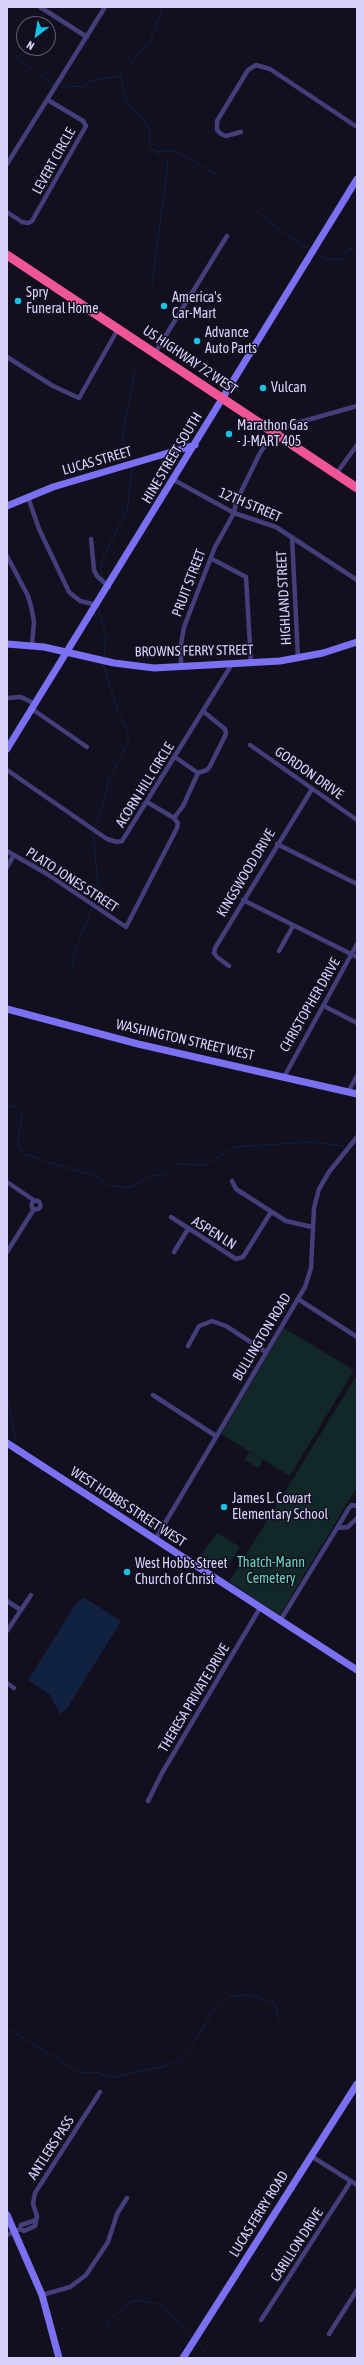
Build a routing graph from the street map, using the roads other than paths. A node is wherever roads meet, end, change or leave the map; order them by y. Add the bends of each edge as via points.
1 (40, 7) edge
2 (105, 7) edge
3 (87, 37) junction
4 (48, 100) junction
5 (357, 127) edge
6 (241, 132) dead end
7 (7, 164) edge
8 (357, 179) edge
9 (7, 212) edge
10 (227, 236) dead end
11 (7, 255) edge
12 (118, 329) junction
13 (155, 353) junction
14 (7, 357) edge
15 (223, 399) junction
16 (357, 406) edge
17 (274, 433) junction
18 (195, 445) junction
19 (357, 445) edge
20 (336, 474) junction
21 (174, 480) junction
22 (357, 488) edge
23 (28, 497) junction
24 (7, 506) edge
25 (234, 513) junction
26 (292, 537) junction
27 (91, 539) dead end
28 (7, 556) edge
29 (212, 559) junction
30 (357, 580) edge
31 (109, 587) junction
32 (97, 605) junction
33 (357, 642) edge
34 (7, 644) edge
35 (32, 645) junction
36 (67, 653) junction
37 (298, 658) junction
38 (251, 663) junction
39 (232, 664) junction
40 (181, 666) junction
41 (7, 698) edge
42 (33, 706) junction
43 (204, 712) junction
44 (250, 745) dead end
45 (87, 747) dead end
46 (7, 749) edge
47 (175, 757) junction
48 (7, 770) edge
49 (198, 774) junction
50 (312, 789) junction
51 (148, 802) junction
52 (174, 818) junction
53 (357, 820) edge
54 (277, 844) junction
55 (7, 851) edge
56 (14, 855) junction
57 (7, 867) edge
58 (357, 884) edge
59 (243, 900) junction
60 (293, 926) junction
61 (357, 944) edge
62 (279, 951) dead end
63 (355, 955) edge
64 (229, 966) dead end
65 (324, 1006) junction
66 (7, 1009) edge
67 (357, 1023) edge
68 (357, 1076) edge
69 (284, 1077) junction
70 (348, 1092) junction
71 (357, 1094) edge
72 (357, 1137) edge
73 (232, 1181) dead end
74 (7, 1182) edge
75 (271, 1212) junction
76 (171, 1218) dead end
77 (312, 1227) junction
78 (188, 1229) junction
79 (7, 1252) edge
80 (174, 1252) dead end
81 (298, 1299) junction
82 (357, 1337) edge
83 (188, 1346) dead end
84 (266, 1352) junction
85 (153, 1395) dead end
86 (216, 1436) junction
87 (7, 1443) edge
88 (357, 1506) edge
89 (357, 1518) edge
90 (337, 1528) junction
91 (154, 1540) junction
92 (31, 1595) dead end
93 (7, 1601) edge
94 (260, 1608) junction
95 (21, 1610) junction
96 (280, 1620) junction
97 (7, 1631) edge
98 (357, 1670) edge
99 (7, 1683) edge
100 (14, 1688) dead end
101 (148, 1801) dead end
102 (357, 2084) edge
103 (100, 2092) dead end
104 (311, 2156) junction
105 (350, 2181) junction
106 (357, 2185) edge
107 (127, 2198) dead end
108 (7, 2215) edge
109 (17, 2230) junction
110 (7, 2235) edge
111 (357, 2290) edge
112 (42, 2295) junction
113 (261, 2320) dead end
114 (329, 2334) dead end
115 (58, 2358) edge
116 (183, 2358) edge

1 - 3 street
2 - 3 street
3 - 4 street
4 - 7 street
4 - 9 street, LEVERT CIRCLE via 83,121 86,126 32,221 28,224 22,222
5 - 6 street via 270,68 256,65 248,70 217,121 217,130 221,134 226,136
8 - 15 street, HINE STREET SOUTH
10 - 13 street
11 - 12 highway, US HIGHWAY 72 WEST
12 - 13 highway, US HIGHWAY 72 WEST
12 - 14 street via 78,398 53,386
13 - 15 highway, US HIGHWAY 72 WEST
15 - 17 highway, US HIGHWAY 72 WEST
15 - 18 street, HINE STREET SOUTH
16 - 17 street via 293,424
17 - 20 highway, US HIGHWAY 72 WEST
17 - 25 street, PRUIT STREET via 257,457 236,502
18 - 21 street, HINE STREET SOUTH
18 - 23 street, LUCAS STREET via 63,483
19 - 20 street
20 - 22 highway, US HIGHWAY 72 WEST
21 - 25 street, 12TH STREET
21 - 31 street, HINE STREET SOUTH
23 - 24 street, LUCAS STREET
23 - 32 street via 39,529 69,592 80,601
25 - 26 street, 12TH STREET via 266,522
25 - 29 street, PRUIT STREET via 215,547
26 - 30 street, 12TH STREET
26 - 37 street, HIGHLAND STREET
27 - 31 street via 94,570
28 - 35 street via 30,601 34,622
29 - 38 street via 246,577
29 - 40 street, PRUIT STREET via 184,627
31 - 32 street, HINE STREET SOUTH
32 - 36 street, HINE STREET SOUTH
33 - 37 street, BROWNS FERRY STREET
34 - 35 street, BROWNS FERRY STREET
35 - 36 street, BROWNS FERRY STREET
36 - 40 street, BROWNS FERRY STREET via 134,666
36 - 42 street, HINE STREET SOUTH
37 - 38 street, BROWNS FERRY STREET
38 - 39 street, BROWNS FERRY STREET
39 - 40 street, BROWNS FERRY STREET
39 - 43 street, ACORN HILL CIRCLE
41 - 42 street via 21,696
42 - 45 street
42 - 46 street, HINE STREET SOUTH
43 - 47 street, ACORN HILL CIRCLE
43 - 49 street via 225,729 226,734 210,766
44 - 50 street, GORDON DRIVE
47 - 49 street
47 - 51 street, ACORN HILL CIRCLE
48 - 51 street, ACORN HILL CIRCLE via 112,841 122,841
49 - 52 street via 183,806
50 - 53 street, GORDON DRIVE
50 - 54 street, KINGSWOOD DRIVE
51 - 52 street
52 - 56 street, PLATO JONES STREET via 178,823 176,833 126,927
54 - 58 street
54 - 59 street, KINGSWOOD DRIVE
55 - 56 street, PLATO JONES STREET
56 - 57 street
59 - 60 street
59 - 64 street, KINGSWOOD DRIVE via 215,948 214,953 217,957
60 - 62 street
60 - 63 street
61 - 63 street, CHRISTOPHER DRIVE
63 - 65 street, CHRISTOPHER DRIVE
65 - 67 street
65 - 69 street, CHRISTOPHER DRIVE
66 - 69 street, WASHINGTON STREET WEST via 138,1044
68 - 70 street
69 - 70 street, WASHINGTON STREET WEST
70 - 71 street, WASHINGTON STREET WEST
72 - 77 street, BULLINGTON ROAD via 324,1180 316,1199
73 - 75 street via 236,1189
74 - 79 street via 35,1201 32,1204 34,1209
75 - 77 street via 286,1221
75 - 78 street, ASPEN LN via 239,1261
76 - 78 street, ASPEN LN
77 - 81 street, BULLINGTON ROAD via 311,1268 309,1278
78 - 80 street
81 - 82 street
81 - 84 street, BULLINGTON ROAD
83 - 84 street via 199,1326 212,1321 226,1326
84 - 86 street, BULLINGTON ROAD
85 - 86 street
86 - 91 street, BULLINGTON ROAD
87 - 91 street, WEST HOBBS STREET WEST
88 - 90 street via 352,1505 349,1508
89 - 90 street via 348,1527
90 - 96 street
91 - 94 street, WEST HOBBS STREET WEST
92 - 95 street
93 - 95 street
94 - 96 street, WEST HOBBS STREET WEST
94 - 101 street, THERESA PRIVATE DRIVE
95 - 97 street
96 - 98 street, WEST HOBBS STREET WEST
99 - 100 street
102 - 104 street, LUCAS FERRY ROAD
103 - 109 street, ANTLERS PASS via 35,2193 33,2204 36,2220 21,2225
104 - 105 street
104 - 116 street, LUCAS FERRY ROAD
105 - 106 street
105 - 113 street, CARILLON DRIVE
107 - 112 street via 117,2214 108,2242 86,2275 70,2287
108 - 109 street
109 - 110 street, ANTLERS PASS
109 - 112 street
111 - 114 street
112 - 115 street

